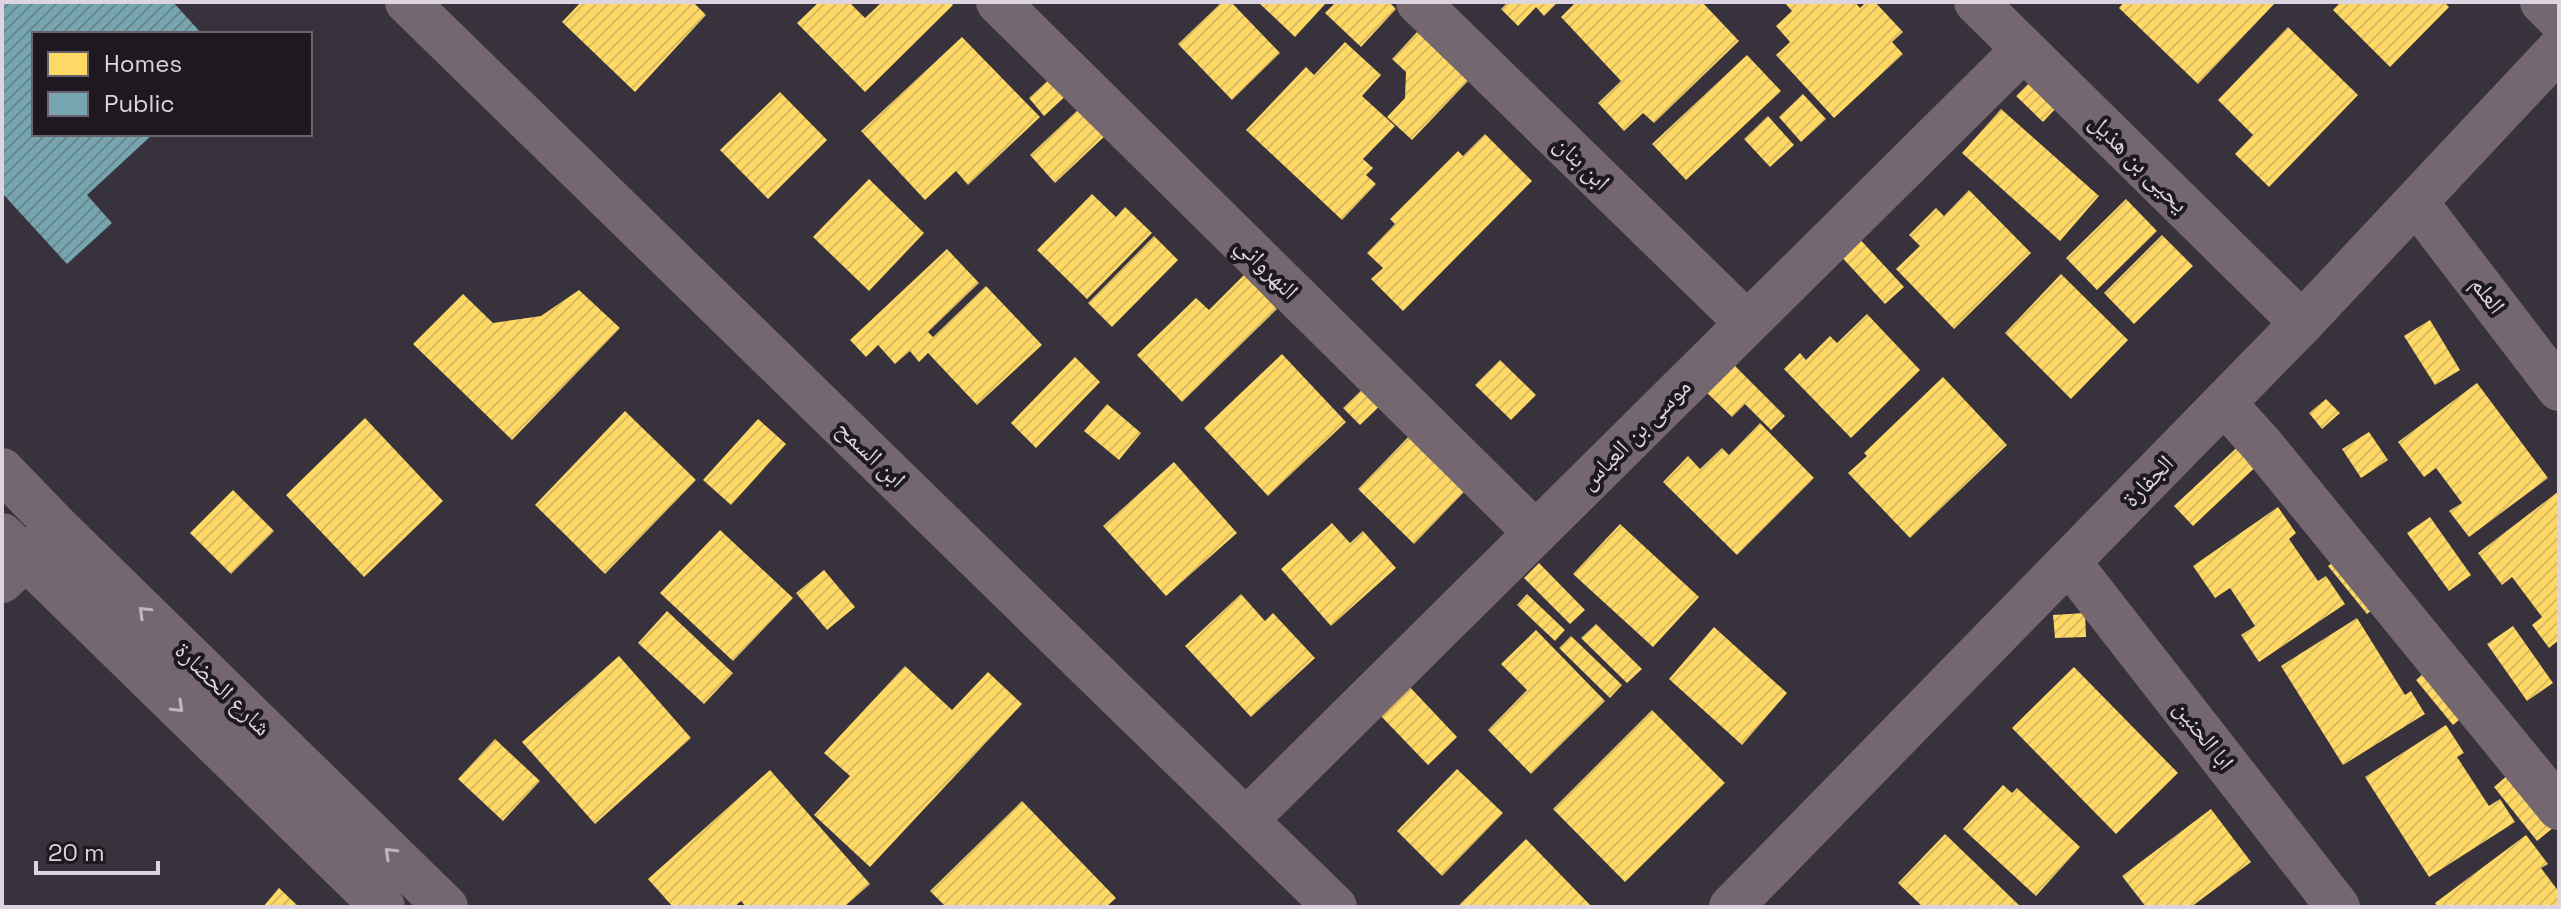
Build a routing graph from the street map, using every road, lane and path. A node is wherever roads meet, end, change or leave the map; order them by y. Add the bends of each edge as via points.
1 (407, 2) edge
2 (998, 2) edge
3 (1418, 2) edge
4 (1976, 2) edge
5 (2542, 2) edge
6 (2559, 19) edge
7 (2024, 49) junction
8 (2559, 49) edge
9 (2416, 202) junction
10 (1747, 323) junction
11 (2302, 323) junction
12 (2559, 389) edge
13 (2224, 403) junction
14 (2, 470) edge
15 (58, 528) junction
16 (1536, 533) junction
17 (10, 558) edge
18 (2069, 562) junction
19 (2559, 808) edge
20 (1246, 820) junction
21 (383, 907) edge
22 (446, 907) edge
23 (1335, 907) edge
24 (1731, 907) edge
25 (2338, 907) edge

1 - 20 street, ابن السمح
2 - 16 street, النهرواني
3 - 10 street, ابن بنان
4 - 7 street, يحيى بن هذيل
5 - 6 street
7 - 10 street, موسى بن العباس
7 - 11 street, يحيى بن هذيل
8 - 9 street, الجفارة
9 - 11 street, الجفارة
9 - 12 street, العلم
10 - 16 street, موسى بن العباس
11 - 13 street, الجفارة
13 - 18 street, الجفارة
13 - 19 street
14 - 15 street, شارع الحضارة
15 - 17 street
22 -> 15 street, شارع الحضارة
16 - 20 street, موسى بن العباس
17 -> 21 street, شارع الحضارة
18 - 24 street, الجفارة
18 - 25 street, ابا الحنين
20 - 23 street, ابن السمح

